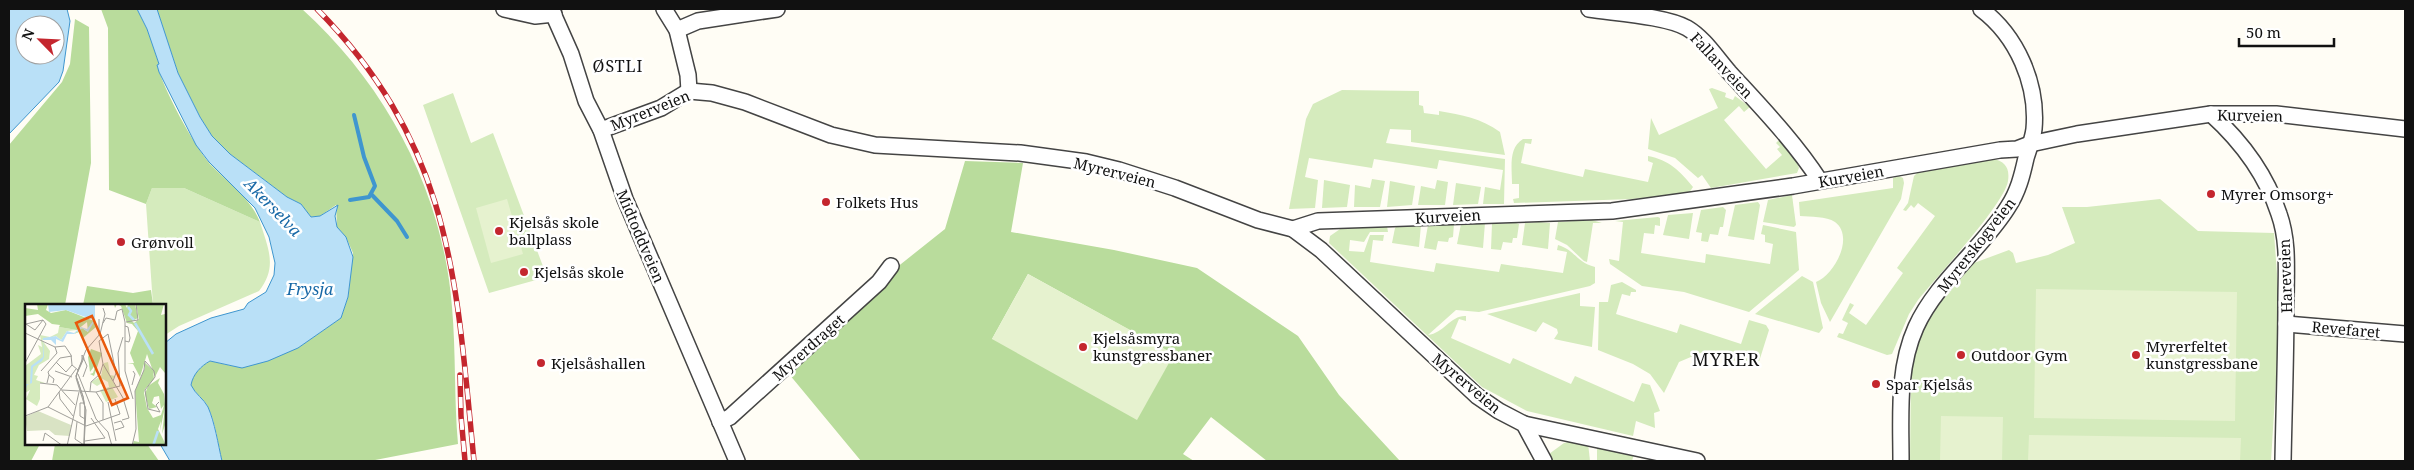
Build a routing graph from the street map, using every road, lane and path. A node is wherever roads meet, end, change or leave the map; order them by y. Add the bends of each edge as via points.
1 (504, 9) edge
2 (664, 9) edge
3 (777, 9) edge
4 (1589, 9) edge
5 (1981, 9) edge
6 (553, 11) edge
7 (677, 30) junction
8 (689, 91) junction
9 (2211, 114) junction
10 (2405, 129) edge
11 (601, 130) junction
12 (2030, 144) junction
13 (1820, 181) junction
14 (1293, 229) junction
15 (891, 266) dead end
16 (2286, 324) junction
17 (2405, 334) edge
18 (720, 422) junction
19 (1524, 424) junction
20 (737, 461) edge
21 (1544, 461) edge
22 (1697, 461) edge
23 (1900, 461) edge
24 (2283, 461) edge

1 - 6 street via 535,16
2 - 7 street
3 - 7 street via 698,21
4 - 13 street, Fallanveien via 1671,22 1700,38 1804,157
5 - 12 street, Myrerskogveien via 2007,35 2027,70 2034,112
6 - 11 street, Midtoddveien via 586,101
7 - 8 street
8 - 11 street, Myrerveien via 661,108
8 - 14 street, Myrerveien via 745,102 832,135 876,145 1020,153 1094,164
9 - 10 street, Kurveien via 2276,114
9 - 12 street, Kurveien
9 - 16 street, Hareveien via 2237,138 2260,172 2280,214 2286,238
11 - 18 street, Midtoddveien via 625,199
12 - 13 street, Kurveien via 2017,149
12 - 23 street, Myrerskogveien via 2018,190 2008,208 1927,307 1916,326 1903,364
13 - 14 street, Kurveien via 1612,211 1318,221
14 - 19 street, Myrerveien via 1321,250 1478,396
15 - 18 street, Myrerdraget via 824,333 730,417
16 - 17 street, Revefaret
16 - 24 street, Hareveien
18 - 20 street, Midtoddveien
19 - 21 street
19 - 22 street, Myrerveien

